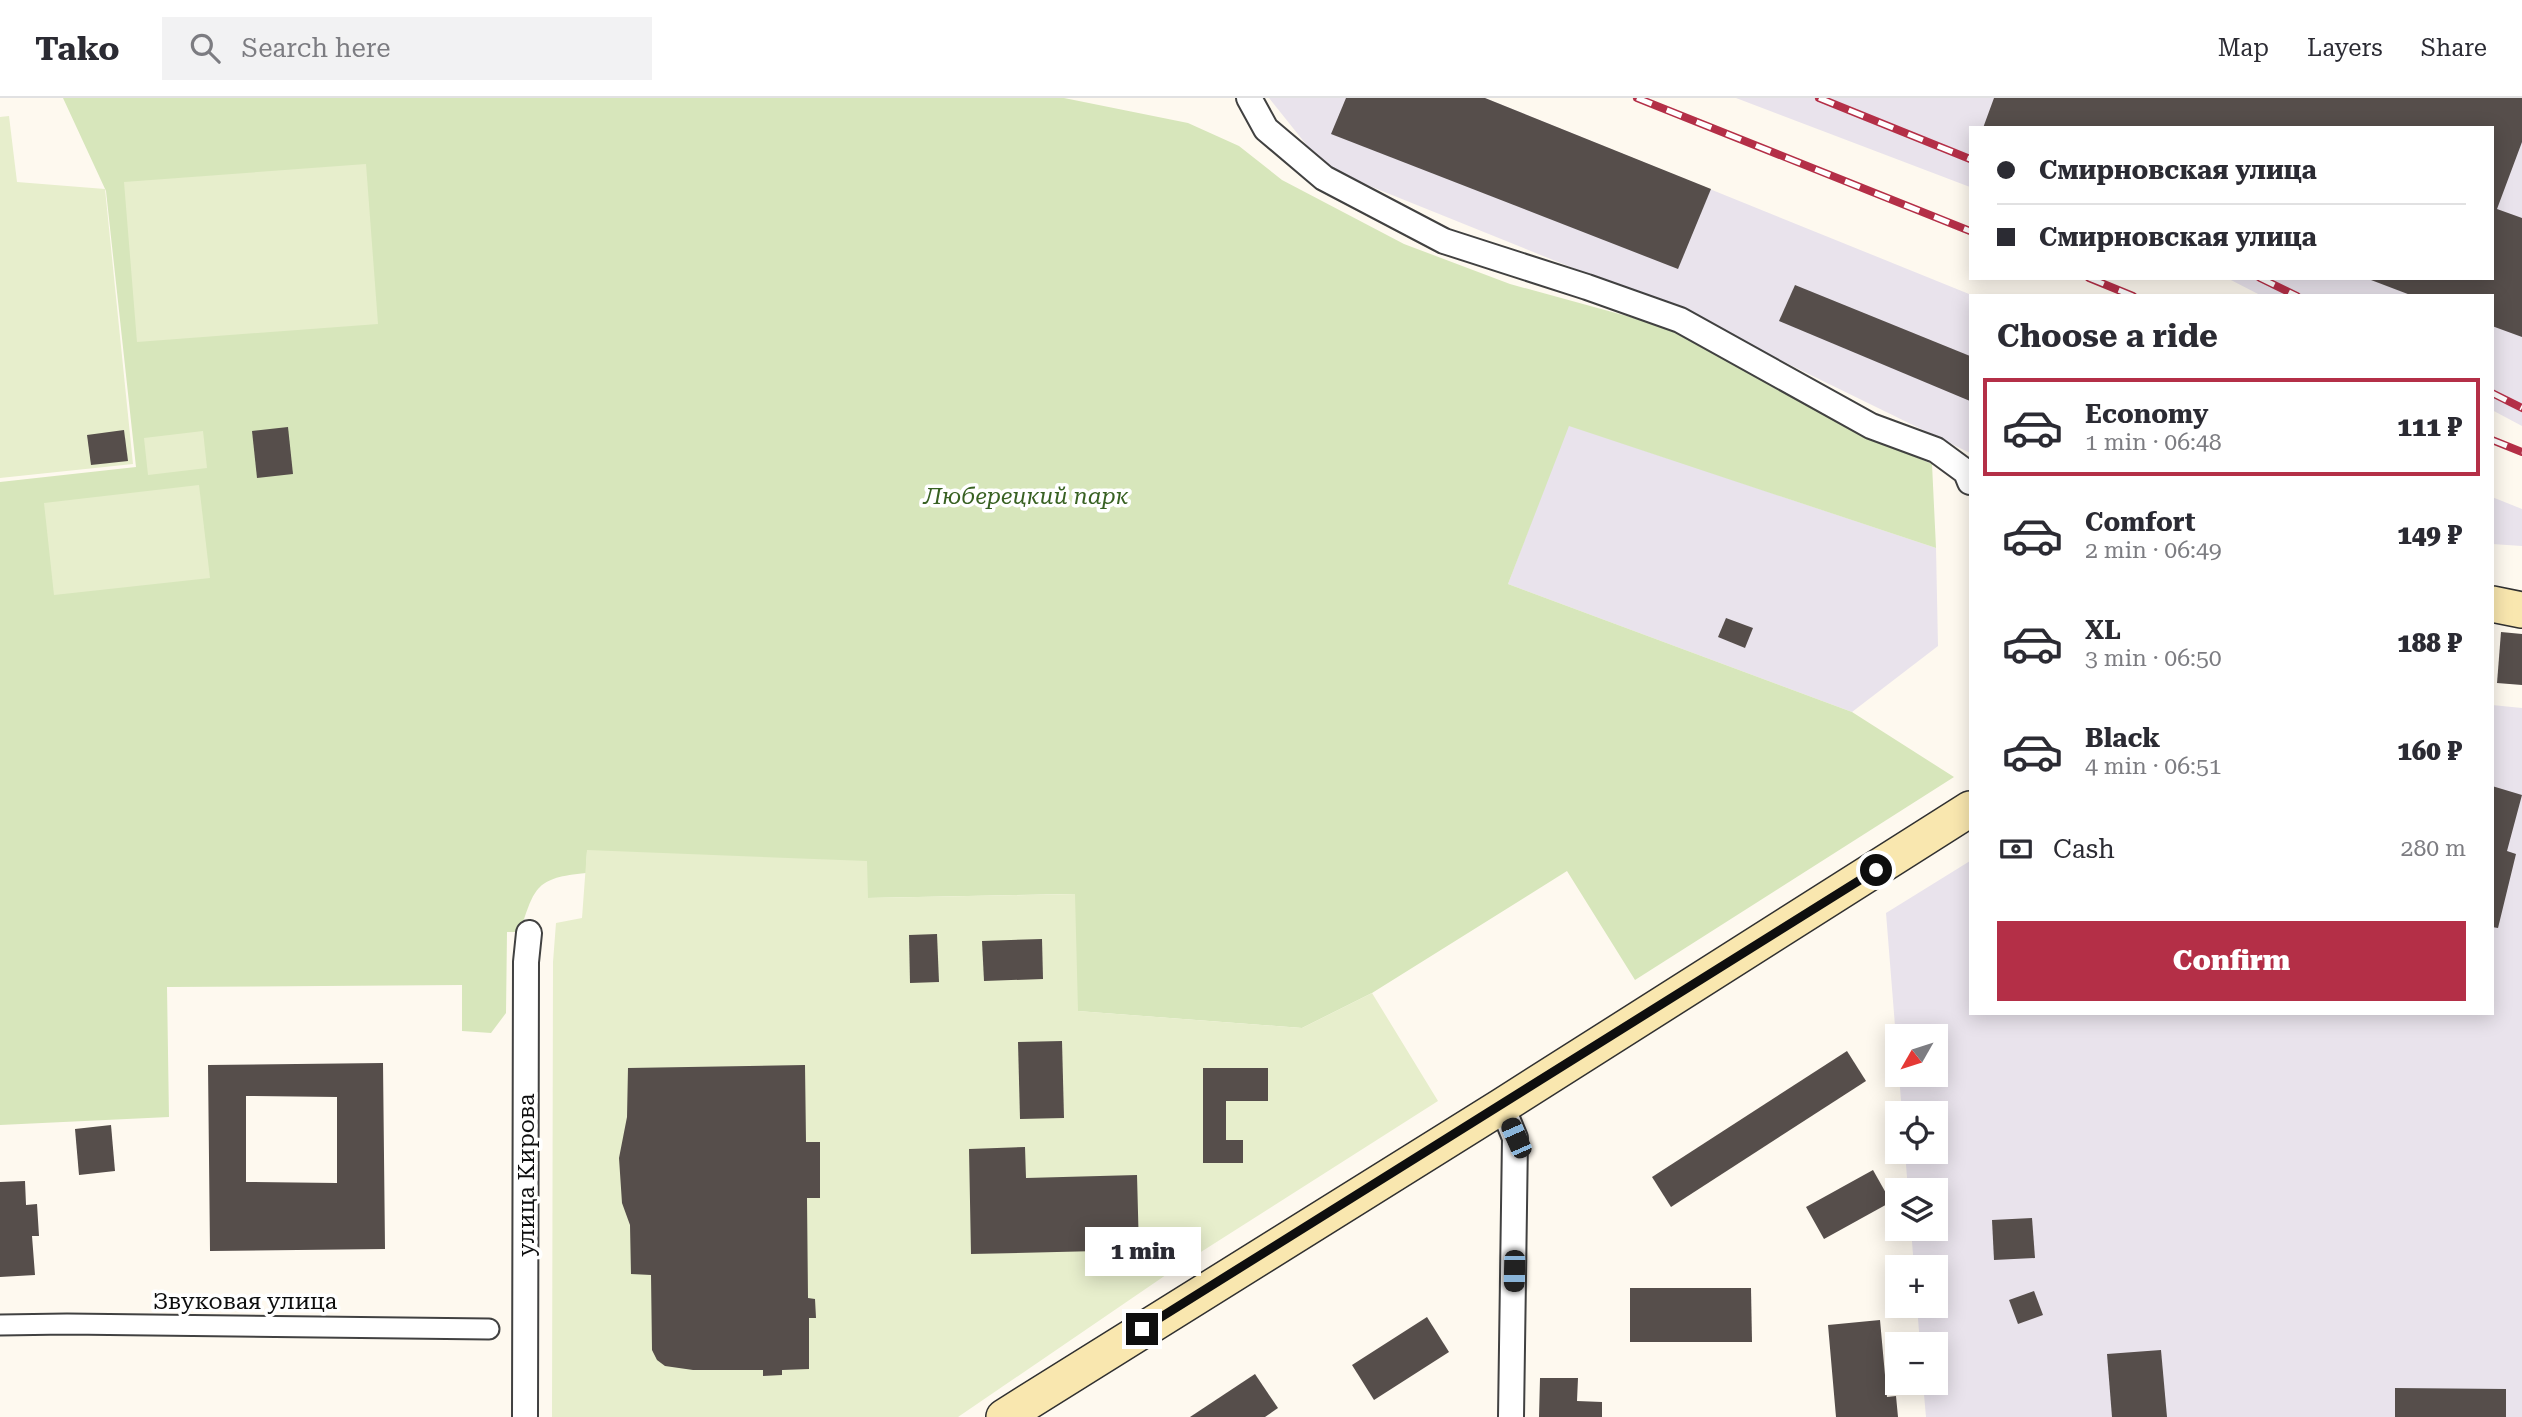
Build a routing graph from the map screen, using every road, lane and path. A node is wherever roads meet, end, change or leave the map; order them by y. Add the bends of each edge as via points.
1 (1249, 98) edge
2 (1969, 480) edge
3 (2494, 604) edge
4 (2522, 610) edge
5 (1969, 810) edge
6 (529, 933) dead end
7 (1502, 1106) junction
8 (0, 1325) edge
9 (489, 1329) dead end
10 (525, 1417) edge
11 (1004, 1417) edge
12 (1511, 1417) edge

1 - 2 street via 1266,129 1324,178 1444,241 1680,320 1871,426 1936,450 1966,472
3 - 4 main road
5 - 7 main road
6 - 10 street, улица Кирова
7 - 11 main road
7 - 12 street via 1516,1138
8 - 9 street, Звуковая улица

